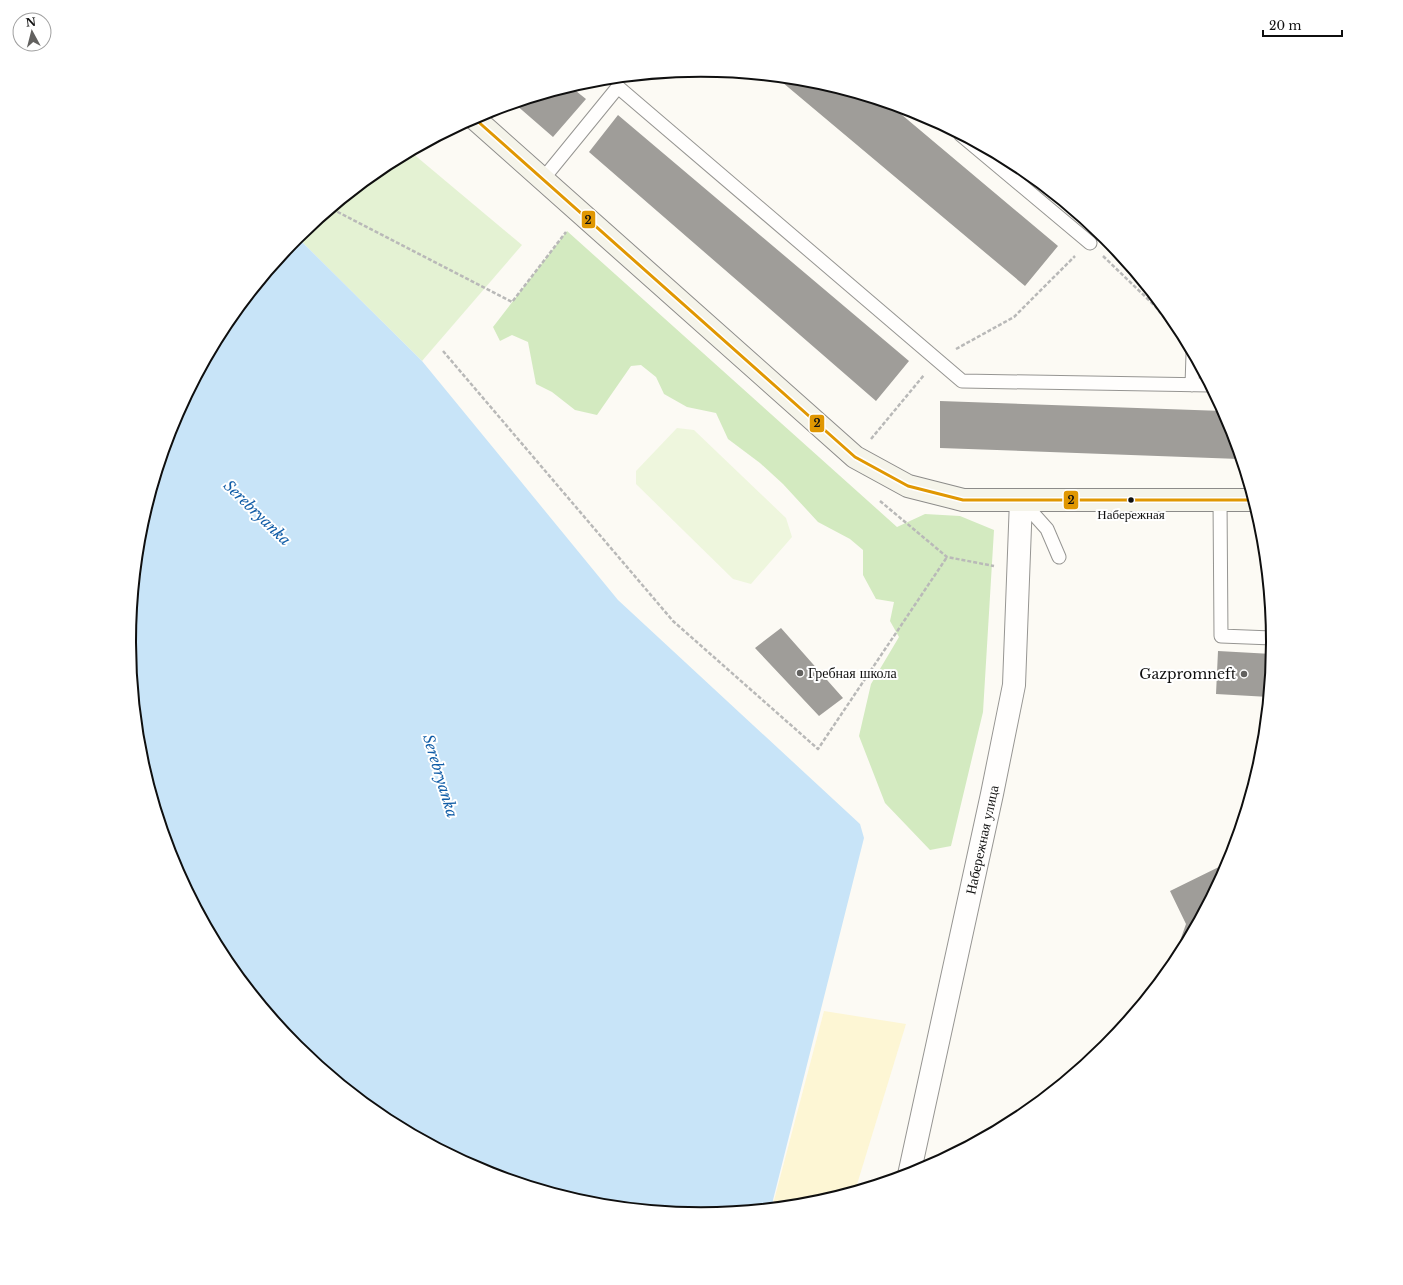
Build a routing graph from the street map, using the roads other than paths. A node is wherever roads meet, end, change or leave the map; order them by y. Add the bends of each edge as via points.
1 (479, 123) edge
2 (979, 150) edge
3 (543, 179) junction
4 (1090, 243) road end
5 (1193, 363) edge
6 (1205, 384) edge
7 (1192, 385) junction
8 (1220, 499) junction
9 (1021, 500) junction
10 (1249, 500) edge
11 (1059, 557) dead end
12 (1267, 638) edge
13 (911, 1168) edge

1 - 3 street
2 - 4 lane
3 - 7 lane via 618,87 962,381
3 - 9 street via 855,457 908,486 963,500
5 - 7 lane
6 - 7 lane
8 - 9 street
8 - 10 street
8 - 12 lane via 1221,636
9 - 11 lane via 1047,529
9 - 13 street, Набережная улица via 1014,685

